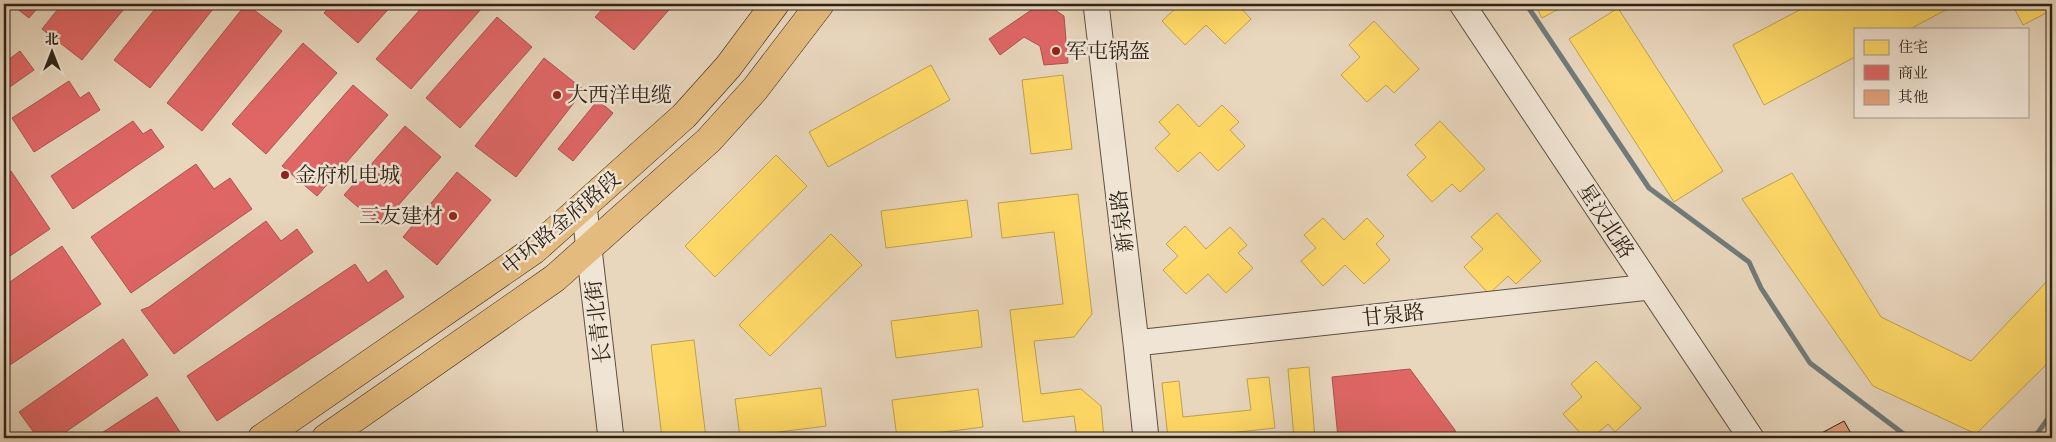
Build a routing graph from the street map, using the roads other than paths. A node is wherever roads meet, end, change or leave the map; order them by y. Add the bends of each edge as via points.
1 (775, 4) edge
2 (820, 4) edge
3 (1096, 4) edge
4 (1462, 4) edge
5 (584, 206) junction
6 (589, 248) junction
7 (1649, 287) junction
8 (1136, 343) junction
9 (262, 438) edge
10 (326, 438) edge
11 (611, 438) edge
12 (1146, 438) edge
13 (1751, 438) edge

1 - 5 main road, 中环路金府路段 via 728,67 684,116
2 - 6 main road, 中环路金府路段 via 755,89 709,140
3 - 8 street, 新泉路
4 - 7 street, 星汉北路
5 - 6 street, 长青北街
5 - 9 main road, 中环路金府路段 via 534,250
6 - 10 main road, 中环路金府路段 via 556,278
6 - 11 street, 长青北街
7 - 8 street, 甘泉路
7 - 13 street, 星汉北路
8 - 12 street, 新泉路

